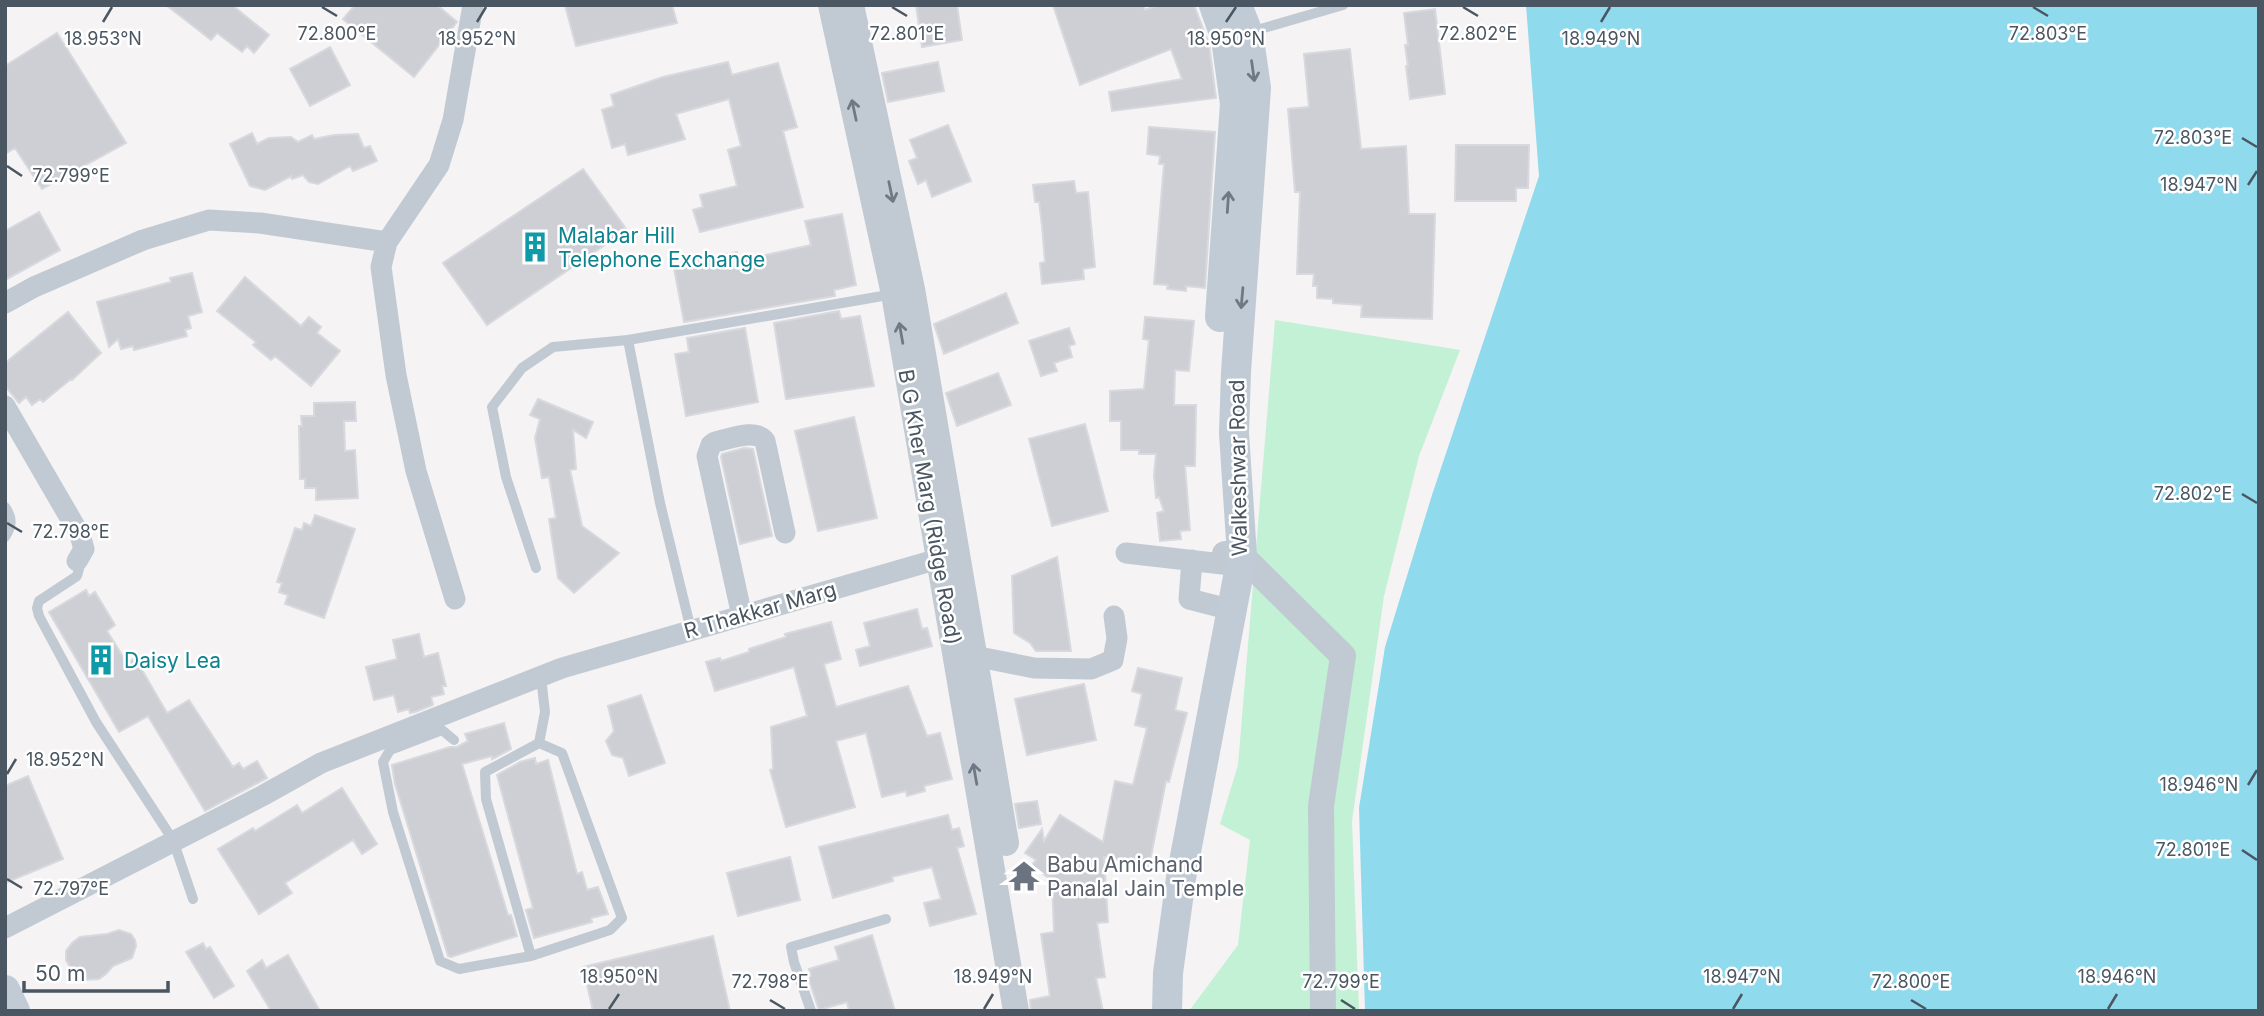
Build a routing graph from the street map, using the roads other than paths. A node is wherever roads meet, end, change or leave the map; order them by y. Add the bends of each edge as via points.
1 (472, 5) edge
2 (831, 5) edge
3 (851, 5) edge
4 (1214, 5) edge
5 (1237, 5) edge
6 (1343, 5) edge
7 (1237, 36) junction
8 (387, 242) junction
9 (903, 291) junction
10 (5, 303) edge
11 (628, 340) junction
12 (5, 405) edge
13 (5, 507) edge
14 (785, 533) dead end
15 (5, 537) edge
16 (742, 552) dead end
17 (1126, 553) dead end
18 (948, 556) junction
19 (1192, 560) junction
20 (1233, 560) junction
21 (77, 561) joint
22 (536, 568) dead end
23 (455, 599) dead end
24 (1224, 607) junction
25 (749, 614) junction
26 (1114, 617) dead end
27 (691, 631) junction
28 (975, 656) junction
29 (541, 677) junction
30 (454, 740) dead end
31 (539, 743) junction
32 (173, 840) junction
33 (193, 899) dead end
34 (886, 919) dead end
35 (5, 928) edge
36 (531, 956) junction
37 (5, 990) edge
38 (15, 1011) edge
39 (811, 1011) edge
40 (1016, 1011) edge
41 (1034, 1011) edge
42 (1149, 1011) edge
43 (1167, 1011) edge
44 (1322, 1011) edge

1 - 8 street via 453,120 439,164
9 -> 2 street, B G Kher Marg (Ridge Road)
3 -> 9 street, B G Kher Marg (Ridge Road)
4 - 7 main road, Walkeshwar Road
5 - 7 main road, Walkeshwar Road
6 - 7 lane
7 - 20 main road, Walkeshwar Road via 1215,403 1218,475
8 - 10 street via 209,220 143,240
8 - 23 street via 381,267 396,375 415,471
9 - 11 lane
9 - 18 street, B G Kher Marg (Ridge Road)
11 - 22 lane via 553,347 522,368 492,407 506,477
11 - 27 lane
12 - 21 street via 80,535 84,550
13 - 15 lane via 12,526
14 - 25 street via 761,436 711,445 707,456
16 - 25 street
17 - 19 street
18 - 25 street, R Thakkar Marg
18 - 28 street, B G Kher Marg (Ridge Road)
40 -> 18 street, B G Kher Marg (Ridge Road)
19 - 20 street
19 - 24 street via 1189,599
20 - 24 main road, Walkeshwar Road
20 - 44 street via 1343,656 1321,806
21 - 32 lane via 76,576 39,601 37,608 96,722
24 - 42 main road, Walkeshwar Road via 1150,975
24 - 43 main road, Walkeshwar Road via 1181,878
25 - 27 street, R Thakkar Marg
26 - 28 street via 1113,660 1091,669 1034,668
27 - 29 street, R Thakkar Marg
28 - 41 street, B G Kher Marg (Ridge Road)
29 - 31 lane via 545,712
29 - 32 street, R Thakkar Marg via 321,762
30 - 36 lane via 442,730 390,750 383,762 393,812 440,961 459,969
31 - 36 lane via 485,772 486,799
31 - 36 lane via 562,753 622,918 610,930
32 - 33 lane
32 - 35 street, R Thakkar Marg
34 - 39 lane via 791,947
37 - 38 main road

